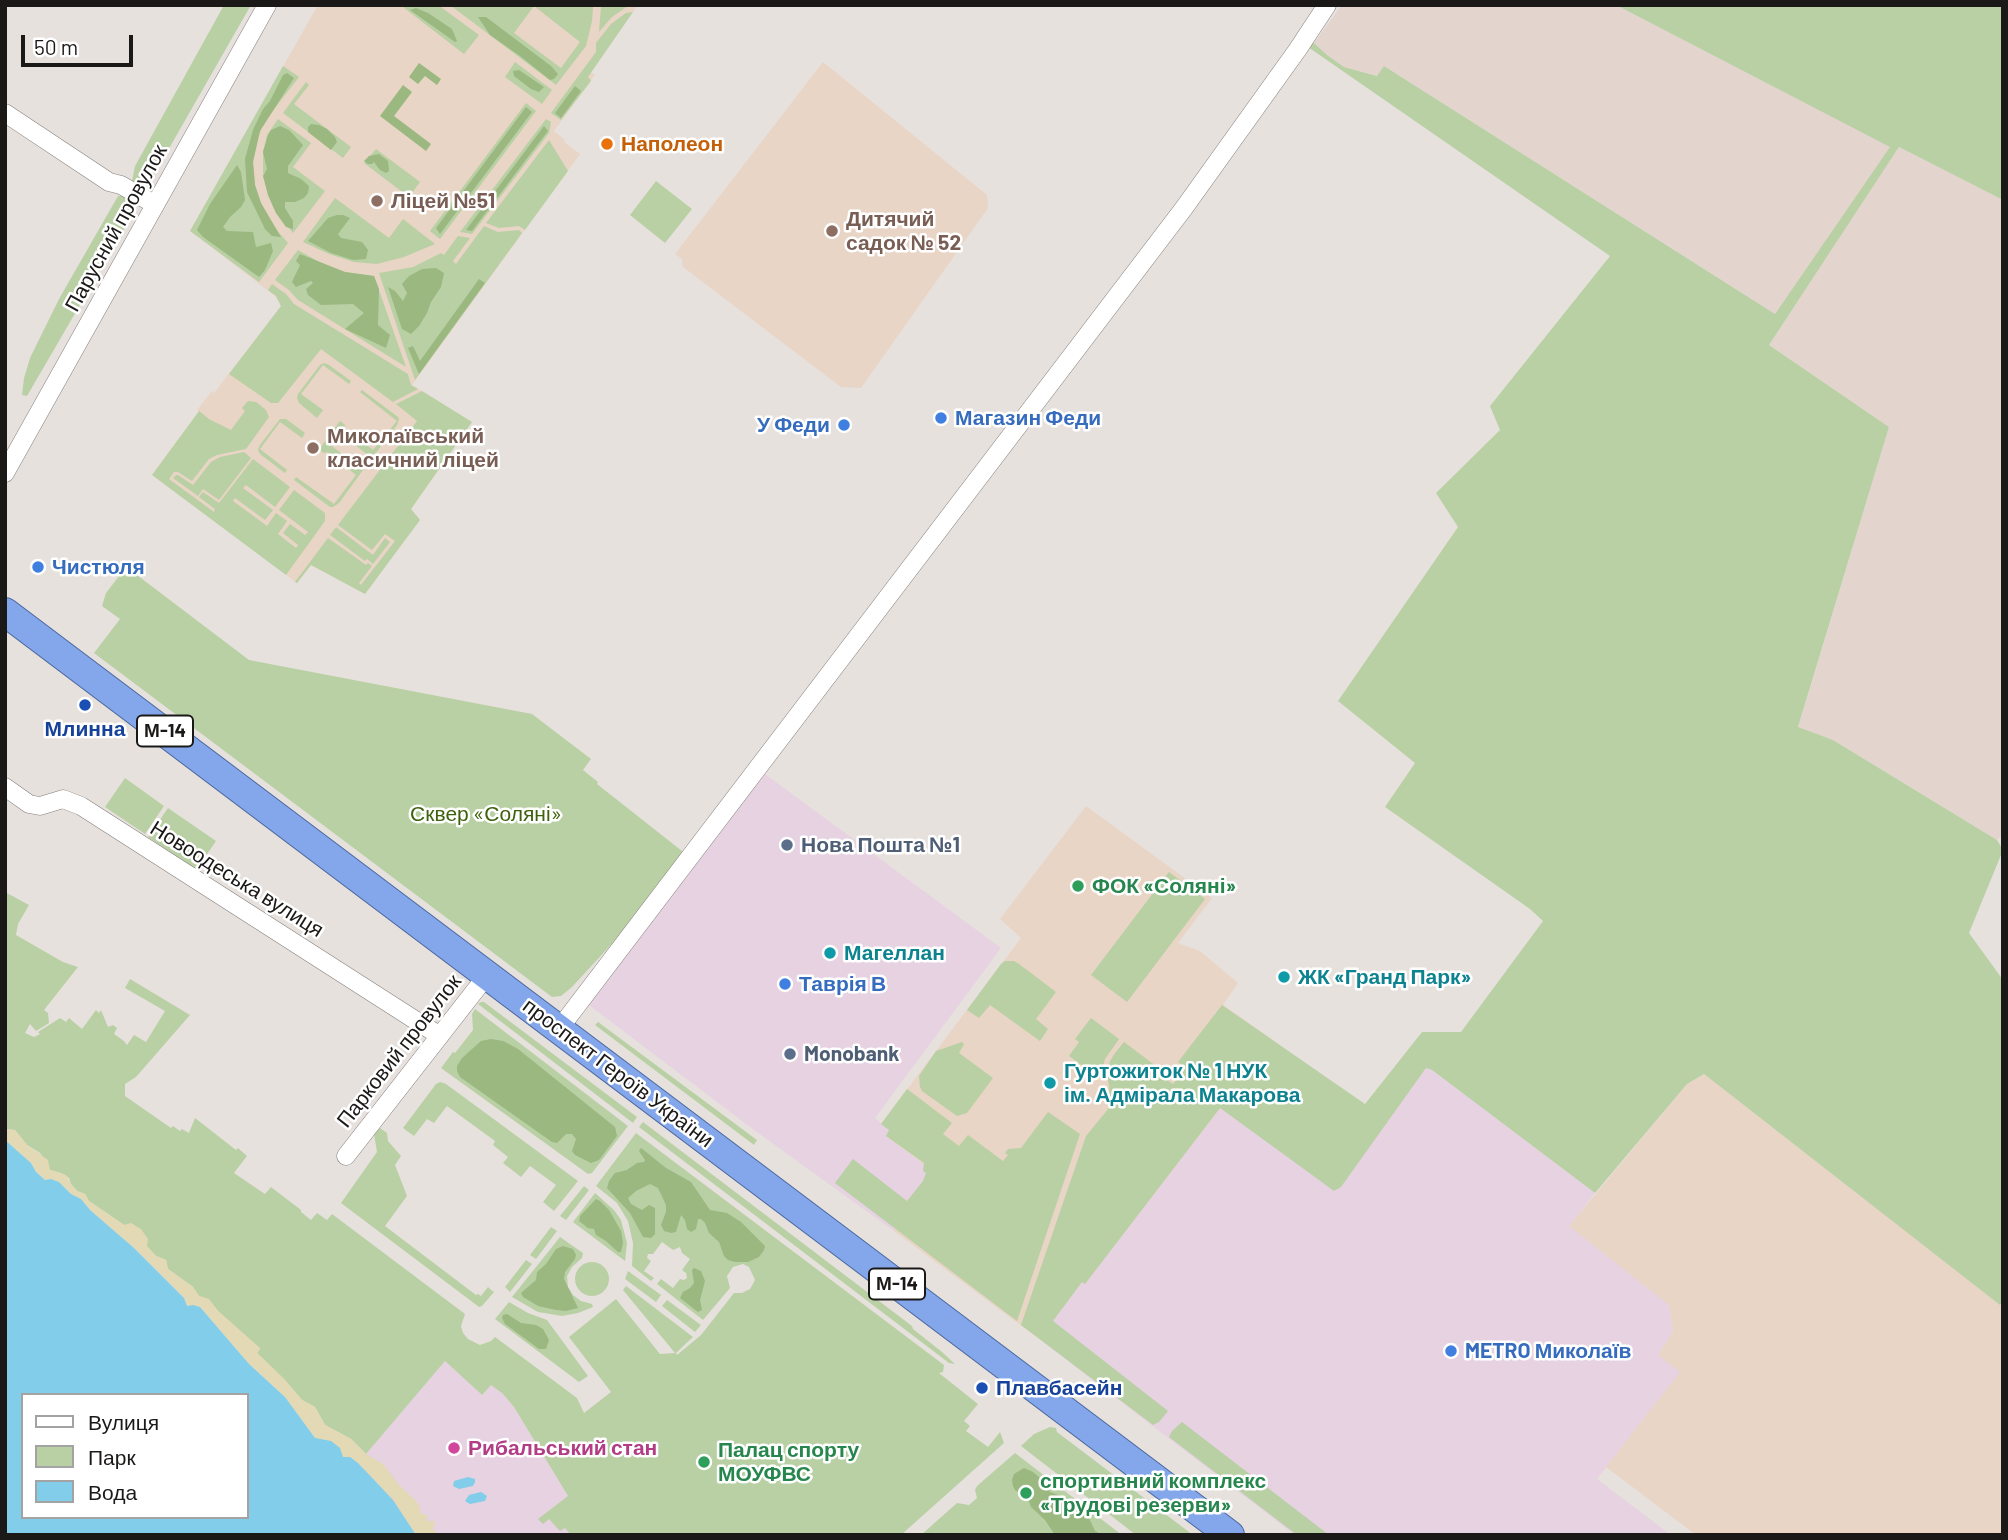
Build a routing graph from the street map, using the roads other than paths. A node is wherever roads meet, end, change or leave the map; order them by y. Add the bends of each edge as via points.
1 (267, 5) edge
2 (1327, 5) edge
3 (5, 113) edge
4 (154, 204) junction
5 (5, 473) edge
6 (5, 612) edge
7 (5, 787) edge
8 (488, 974) junction
9 (559, 1029) junction
10 (440, 1036) junction
11 (346, 1156) dead end
12 (1230, 1535) edge

1 - 4 street, Парусний провулок
2 - 9 street via 1184,208
3 - 4 street via 108,182
4 - 5 street, Парусний провулок
6 - 8 highway, проспект Героїв України / М-14
7 - 10 street, Новоодеська вулиця via 29,804 40,806 62,799 81,807
8 - 9 highway, проспект Героїв України / М-14
8 - 10 street, Парковий провулок
9 - 12 highway, проспект Героїв України / М-14
10 - 11 street, Парковий провулок

